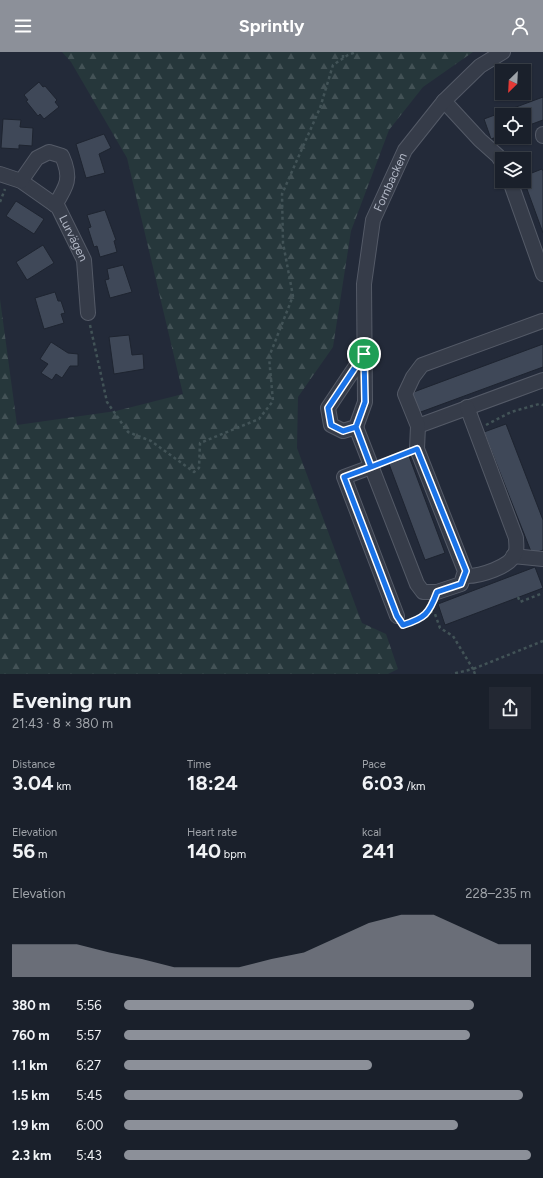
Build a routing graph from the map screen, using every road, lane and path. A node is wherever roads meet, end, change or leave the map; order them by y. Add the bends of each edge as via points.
1 (343, 52) edge
2 (356, 52) edge
3 (503, 52) edge
4 (343, 58) junction
5 (444, 101) junction
6 (495, 153) edge
7 (0, 174) edge
8 (21, 181) junction
9 (512, 188) edge
10 (54, 205) junction
11 (543, 274) edge
12 (88, 313) joint
13 (542, 321) dead end
14 (364, 354) junction
15 (543, 380) edge
16 (543, 405) edge
17 (467, 407) junction
18 (418, 426) junction
19 (356, 427) junction
20 (476, 430) junction
21 (417, 449) junction
22 (371, 467) junction
23 (513, 556) junction
24 (543, 559) edge
25 (464, 576) junction
26 (437, 592) junction
27 (543, 593) edge
28 (518, 597) dead end
29 (430, 611) junction
30 (397, 616) joint
31 (543, 641) edge
32 (472, 669) junction
33 (452, 674) edge
34 (475, 674) edge

1 - 4 path
2 - 4 path
3 - 5 street, Fornbacken via 480,66
4 - 12 path via 333,65 320,108 282,194 283,243 293,296 269,357 273,401 259,419 200,443 199,468 194,472 151,441 128,432 107,402
5 - 6 street
5 - 14 street, Fornbacken via 404,150 373,220 364,284
7 - 8 street, Lurvägen
8 - 10 street, Lurvägen
8 - 10 street via 37,158 49,152 62,156 68,169 67,186
9 - 11 street
10 - 12 street, Lurvägen via 58,207 84,260
13 - 18 street via 422,365 412,377 405,394
14 - 19 street, Fornbacken via 365,402
14 - 19 street via 328,408 331,425 343,431
15 - 17 street
16 - 20 path via 511,412
17 - 18 street
17 - 20 street
18 - 21 street
19 - 22 street
20 - 23 street via 516,538 516,552
21 - 22 path
21 - 25 street via 466,571
22 - 26 street via 417,584 423,592
22 - 30 street via 344,477
23 - 24 street
23 - 25 street via 508,564 475,576
25 - 26 street via 461,584
26 - 29 path
27 - 28 path via 520,602
29 - 30 path via 420,620 403,625
29 - 32 path via 435,614 440,628 454,636
31 - 32 path
32 - 33 path
32 - 34 path

